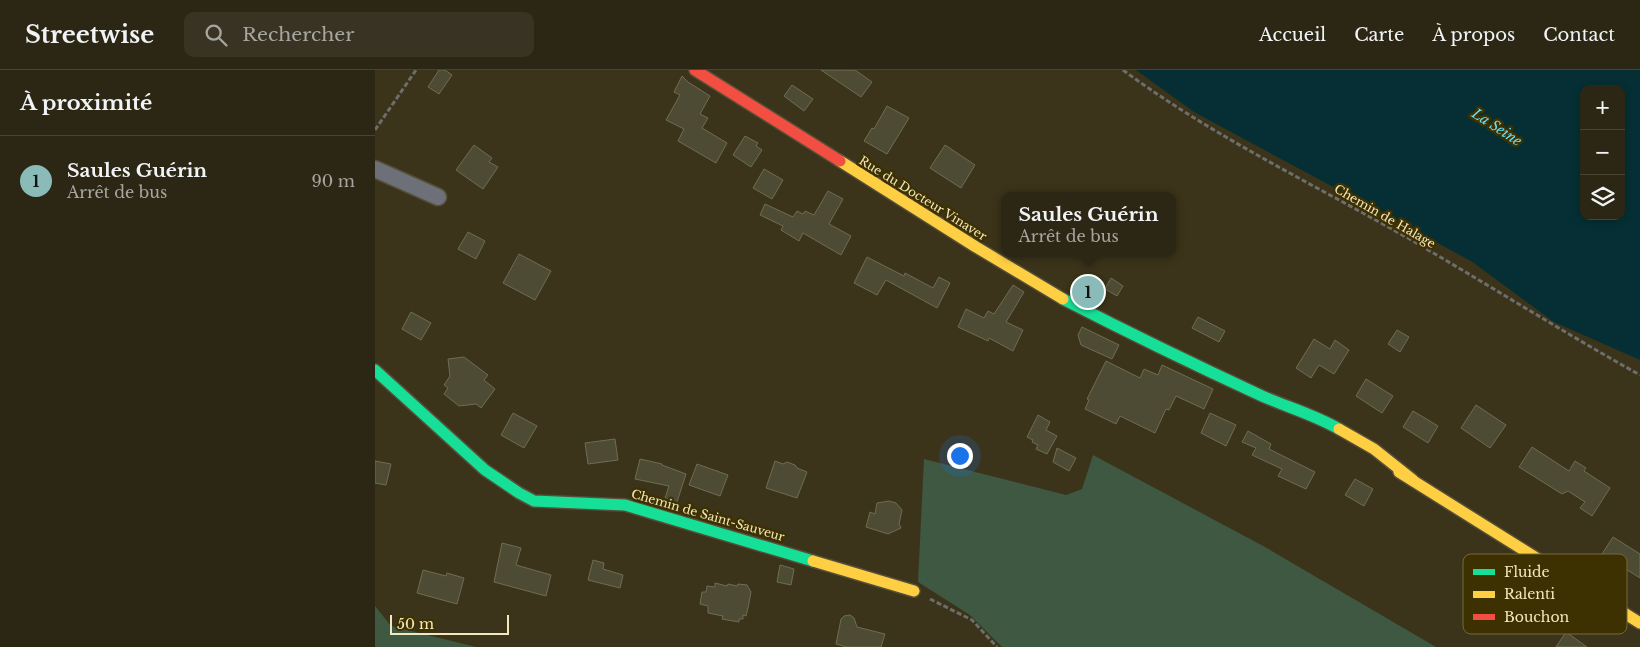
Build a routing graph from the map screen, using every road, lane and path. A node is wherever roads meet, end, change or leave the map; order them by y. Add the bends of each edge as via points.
1 (416, 70) edge
2 (695, 70) edge
3 (1123, 70) edge
4 (375, 130) edge
5 (375, 169) edge
6 (438, 197) dead end
7 (375, 370) edge
8 (1640, 375) edge
9 (1529, 554) edge
10 (914, 591) joint
11 (1627, 615) edge
12 (1640, 623) edge
13 (997, 647) edge

1 - 4 path
2 - 9 main road, Rue du Docteur Vinaver via 1061,298 1278,403 1330,436 1413,480
3 - 8 path, Chemin de Halage via 1219,132
5 - 6 street
7 - 10 main road, Chemin de Saint-Sauveur via 485,470 534,501 625,505
10 - 13 path via 971,620
11 - 12 main road, Rue du Docteur Vinaver

